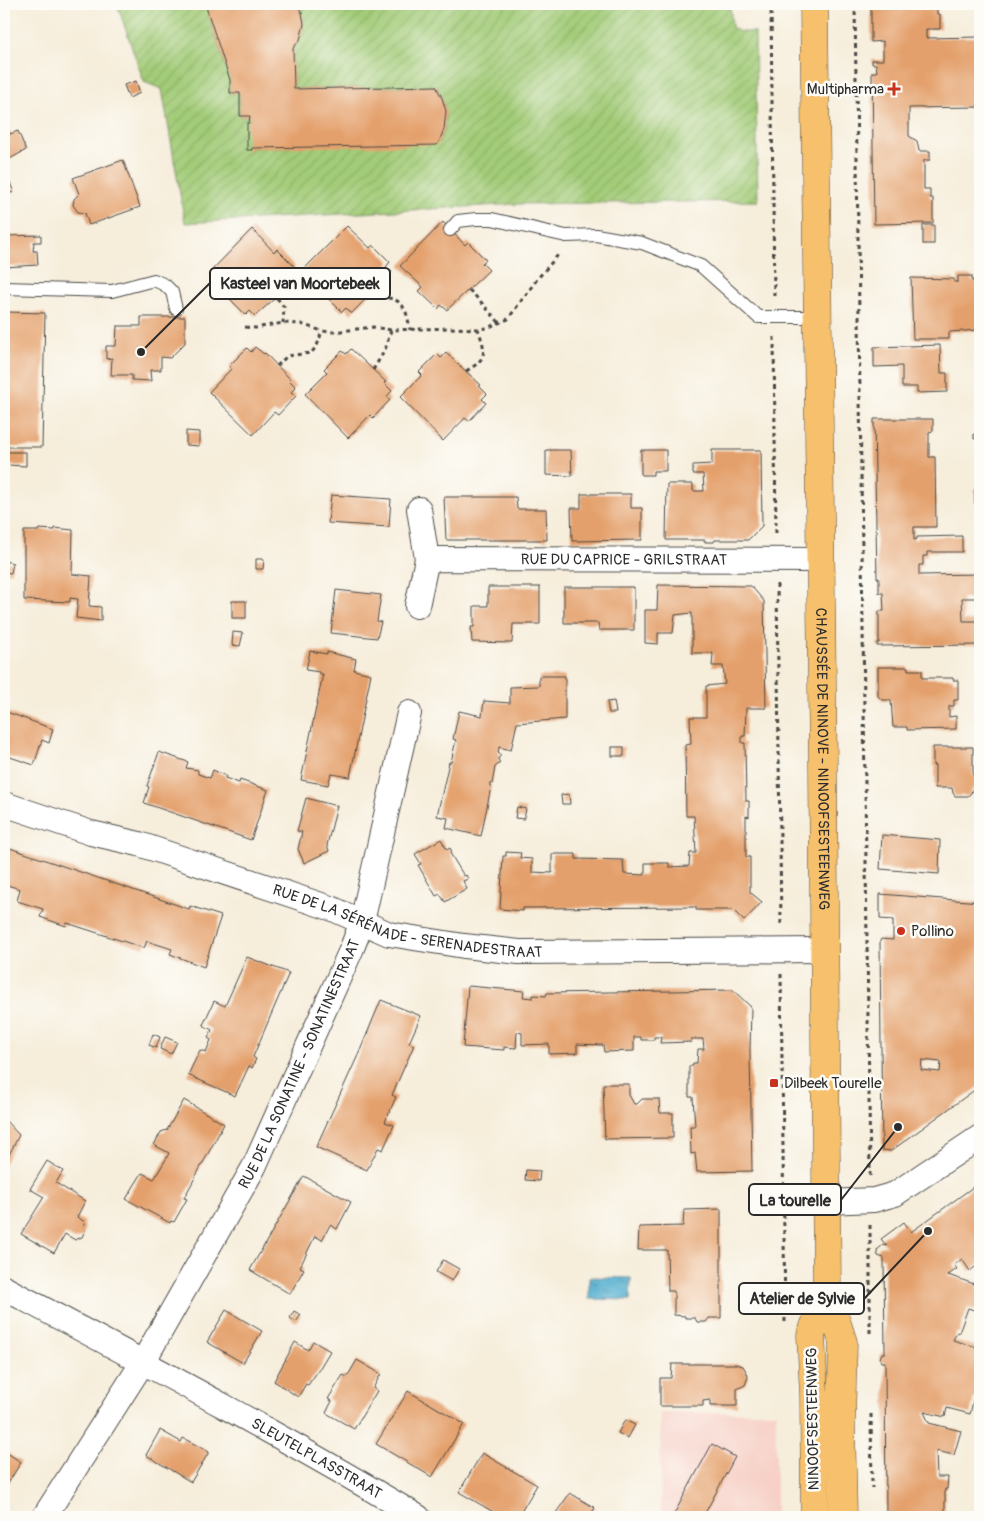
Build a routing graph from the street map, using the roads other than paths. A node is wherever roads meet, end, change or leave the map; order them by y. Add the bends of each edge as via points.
1 (814, 4) edge
2 (450, 230) dead end
3 (4, 288) edge
4 (176, 309) dead end
5 (817, 317) junction
6 (419, 509) dead end
7 (427, 559) junction
8 (820, 560) junction
9 (417, 606) dead end
10 (409, 713) dead end
11 (4, 804) edge
12 (362, 922) junction
13 (825, 950) junction
14 (980, 1138) edge
15 (827, 1202) junction
16 (4, 1288) edge
17 (827, 1293) junction
18 (143, 1362) junction
19 (44, 1517) edge
20 (418, 1517) edge
21 (815, 1517) edge
22 (843, 1517) edge

1 - 5 main road, CHAUSSÉE DE NINOVE - NINOOFSESTEENWEG
2 - 5 lane via 458,221 492,219 566,236 596,235 642,243 700,266 758,317
3 - 4 lane via 112,291 154,280 172,292
5 - 8 main road, CHAUSSÉE DE NINOVE - NINOOFSESTEENWEG
6 - 7 street
7 - 8 street, RUE DU CAPRICE - GRILSTRAAT
7 - 9 street
8 - 13 main road, CHAUSSÉE DE NINOVE - NINOOFSESTEENWEG
10 - 12 street, RUE DE LA SONATINE - SONATINESTRAAT
11 - 12 street, RUE DE LA SÉRÉNADE - SERENADESTRAAT via 91,834 148,847 333,909
12 - 13 street, RUE DE LA SÉRÉNADE - SERENADESTRAAT via 389,934 519,952
12 - 18 street, RUE DE LA SONATINE - SONATINESTRAAT via 254,1166
13 - 15 main road, CHAUSSÉE DE NINOVE - NINOOFSESTEENWEG
14 - 15 street via 895,1194 870,1201
15 - 17 main road, NINOOFSESTEENWEG
16 - 18 street, SLEUTELPLASSTRAAT
17 - 21 main road, NINOOFSESTEENWEG via 811,1335
17 - 22 main road, NINOOFSESTEENWEG via 843,1342
18 - 19 street, RUE DE LA SONATINE - SONATINESTRAAT
18 - 20 street, SLEUTELPLASSTRAAT

